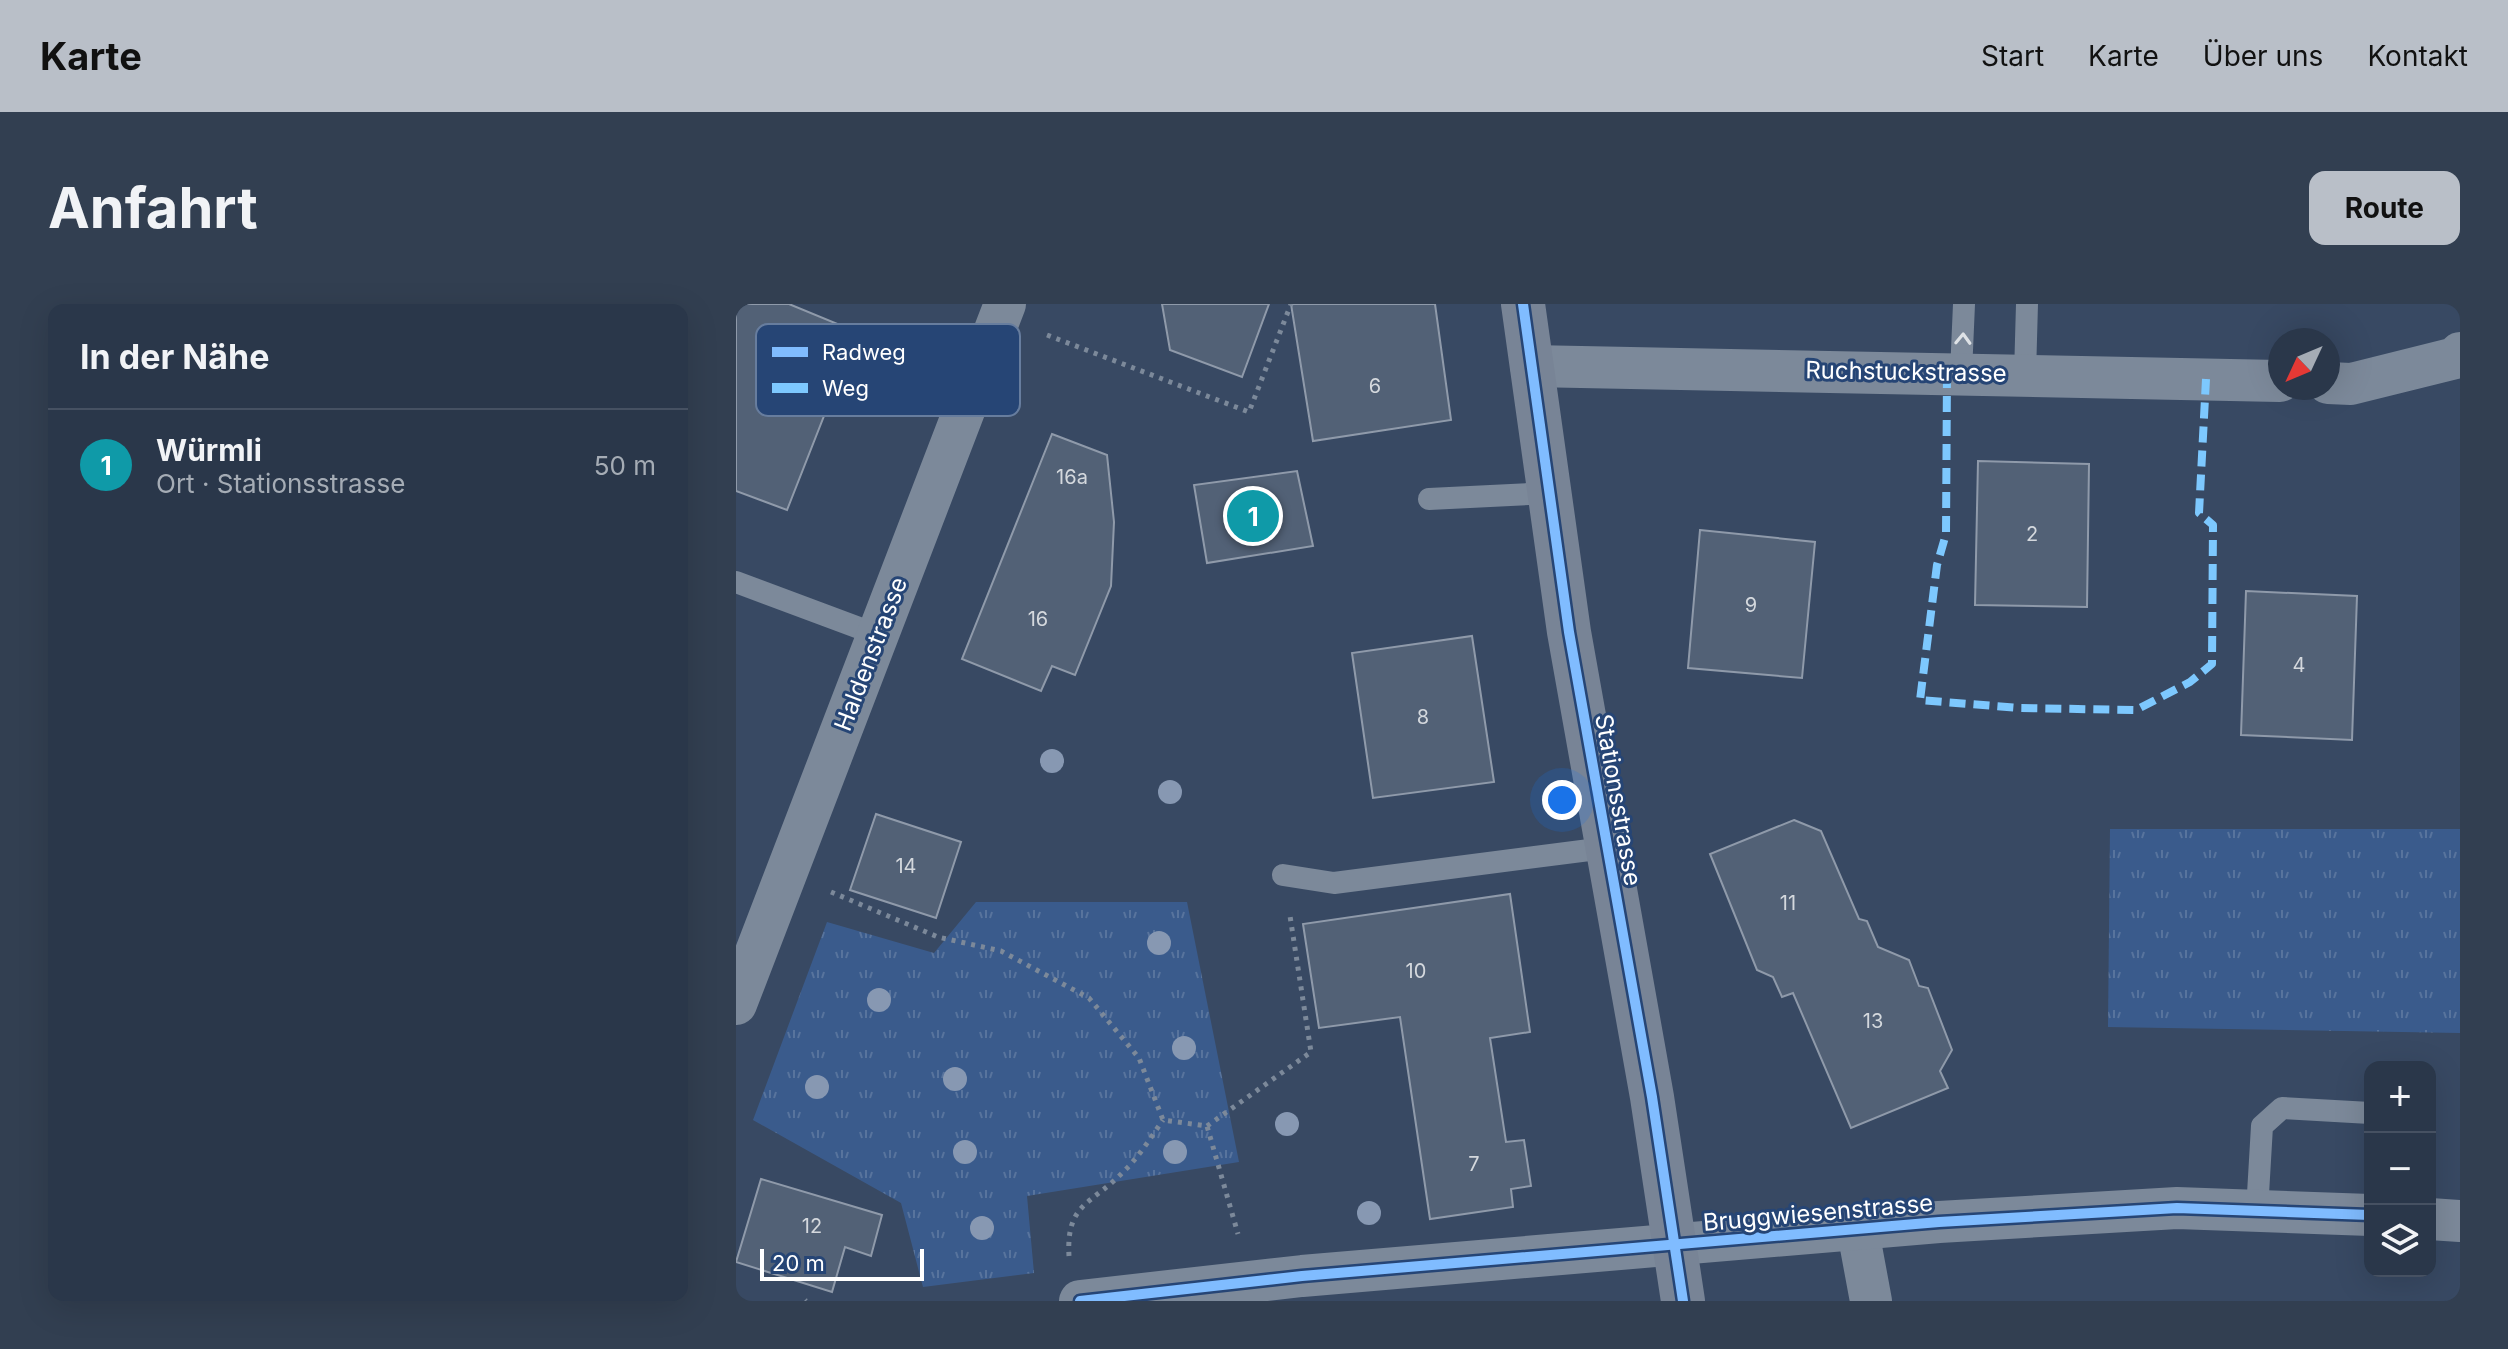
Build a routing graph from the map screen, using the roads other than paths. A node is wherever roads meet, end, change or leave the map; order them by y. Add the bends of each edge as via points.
1 (1005, 304) edge
2 (1523, 304) edge
3 (1964, 304) edge
4 (2027, 304) edge
5 (997, 324) edge
6 (2460, 353) edge
7 (1531, 366) junction
8 (1961, 373) junction
9 (2025, 375) junction
10 (2268, 381) edge
11 (2340, 384) edge
12 (962, 416) edge
13 (1549, 493) junction
14 (1429, 499) dead end
15 (736, 582) edge
16 (878, 635) junction
17 (1605, 848) junction
18 (1283, 875) road end
19 (736, 1004) edge
20 (2364, 1113) edge
21 (2257, 1211) junction
22 (2364, 1215) edge
23 (2436, 1219) edge
24 (2460, 1221) edge
25 (1858, 1231) junction
26 (1673, 1246) junction
27 (1080, 1301) edge
28 (1683, 1301) edge
29 (1871, 1301) edge

1 - 5 street, Haldenstrasse
2 - 7 street, Stationsstrasse
8 -> 3 lane
4 - 9 lane
6 - 11 street
7 - 8 street, Ruchstuckstrasse
7 - 13 street, Stationsstrasse
8 - 9 street, Ruchstuckstrasse
9 - 10 street, Ruchstuckstrasse
12 - 16 street, Haldenstrasse
13 - 14 lane
13 - 17 street, Stationsstrasse
15 - 16 lane
16 - 19 street, Haldenstrasse
17 - 18 lane via 1334,883
17 - 26 street, Stationsstrasse via 1652,1097
20 - 21 lane via 2282,1108 2262,1126
21 - 22 street, Bruggwiesenstrasse
21 - 25 street, Bruggwiesenstrasse via 2177,1208
23 - 24 street
25 - 26 street, Bruggwiesenstrasse
25 - 29 street
26 - 27 street, Bruggwiesenstrasse via 1251,1281
26 - 28 street, Stationsstrasse

